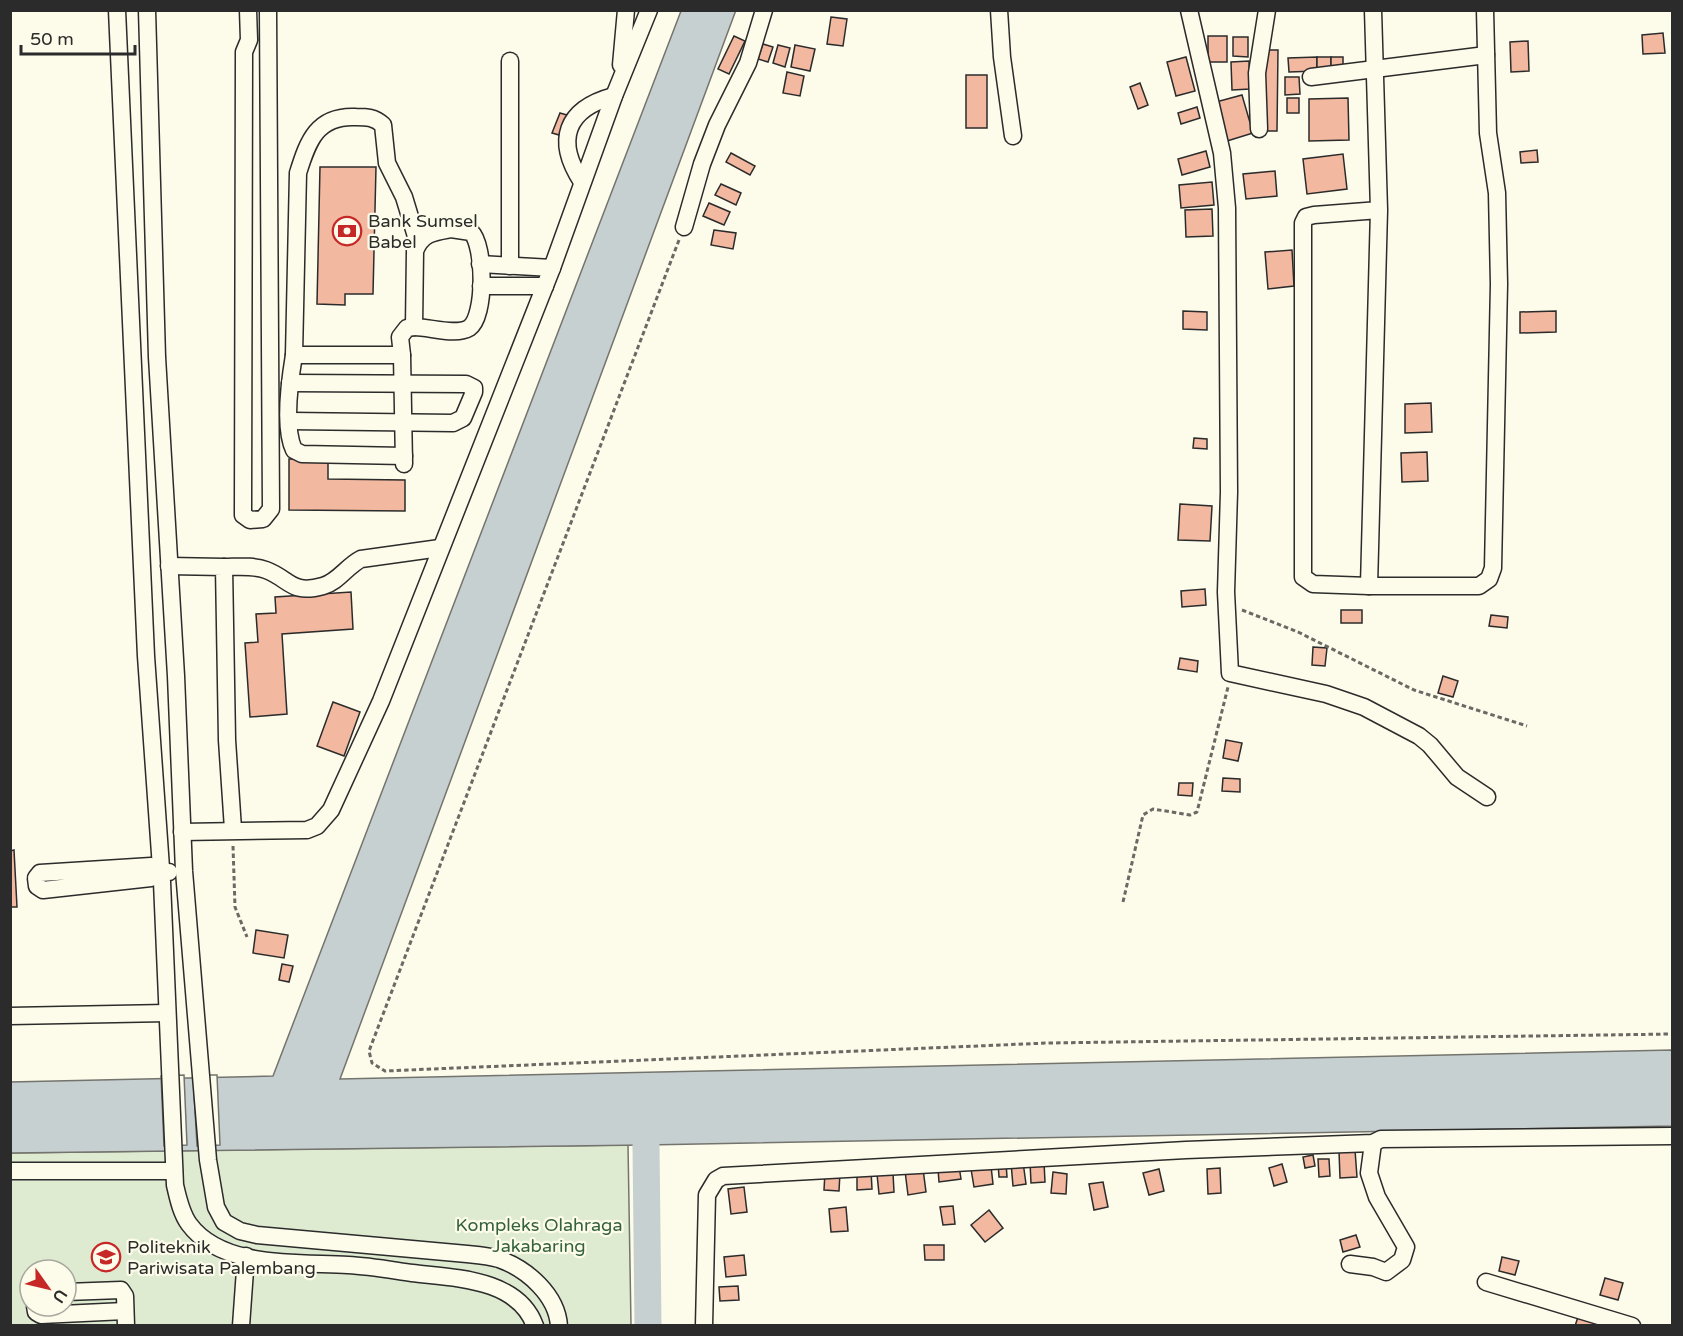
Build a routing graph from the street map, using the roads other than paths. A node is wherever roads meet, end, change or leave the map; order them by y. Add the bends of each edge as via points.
1 (117, 10) edge
2 (147, 10) edge
3 (248, 10) edge
4 (268, 10) edge
5 (626, 10) edge
6 (649, 10) edge
7 (765, 10) edge
8 (999, 10) edge
9 (1189, 10) edge
10 (1267, 10) edge
11 (1373, 10) edge
12 (1485, 10) edge
13 (1486, 55) junction
14 (510, 61) dead end
15 (1375, 70) junction
16 (1311, 77) dead end
17 (617, 88) junction
18 (1259, 129) dead end
19 (1013, 136) dead end
20 (242, 170) junction
21 (270, 170) junction
22 (582, 182) junction
23 (1379, 210) junction
24 (684, 227) road end
25 (418, 243) junction
26 (480, 264) junction
27 (510, 266) junction
28 (552, 268) junction
29 (481, 286) junction
30 (545, 286) junction
31 (414, 327) junction
32 (402, 354) junction
33 (294, 355) junction
34 (290, 383) junction
35 (403, 383) junction
36 (243, 400) junction
37 (271, 400) junction
38 (403, 420) junction
39 (290, 421) junction
40 (440, 548) junction
41 (169, 566) junction
42 (224, 567) junction
43 (1370, 586) junction
44 (1487, 797) dead end
45 (233, 830) junction
46 (182, 832) junction
47 (184, 871) junction
48 (161, 872) junction
49 (167, 1013) junction
50 (10, 1016) edge
51 (1672, 1136) edge
52 (1373, 1143) junction
53 (174, 1164) junction
54 (10, 1170) edge
55 (246, 1256) junction
56 (1350, 1264) dead end
57 (1486, 1282) dead end
58 (78, 1291) edge
59 (78, 1316) edge
60 (125, 1318) edge
61 (241, 1326) edge
62 (535, 1326) edge
63 (559, 1326) edge
64 (704, 1326) edge
65 (1632, 1326) edge

1 - 48 street via 146,656
2 - 41 street via 157,357
3 - 20 street
4 - 21 street
5 - 17 street
6 - 17 street
7 - 24 street via 748,63 702,164
8 - 19 street
9 - 44 street via 1222,153 1227,208 1226,604 1232,675 1326,694 1364,707 1419,736 1457,777
10 - 18 street via 1257,73
11 - 15 street
12 - 13 street
13 - 15 street
13 - 43 street via 1488,133 1497,193 1499,284 1492,574 1479,586
14 - 27 street
15 - 16 street
15 - 23 street
17 - 22 street
17 - 22 street via 586,106 567,135 570,164
20 - 21 street
20 - 36 street
21 - 37 street
22 - 28 street
23 - 43 street
23 - 43 street via 1314,215 1306,217 1303,223 1303,577 1313,584
25 - 26 street via 429,233 451,229 471,232 479,246
25 - 31 street
25 - 33 street via 404,198 387,163 386,132 382,125 370,117 342,116 330,120 304,152 298,173
26 - 27 street
26 - 29 street
27 - 28 street
28 - 30 street
29 - 30 street
29 - 31 street via 477,320 466,330
30 - 40 street
31 - 32 street via 407,328 400,337
32 - 33 street
32 - 35 street
33 - 34 street
34 - 35 street
34 - 39 street
35 - 38 street
35 - 38 street via 466,384 474,392 459,420
36 - 37 street
36 - 37 street via 243,515 250,520 263,519 271,509
38 - 39 street
38 - 39 street via 404,460 297,453 292,447
40 - 42 street via 361,559 331,583 312,588 296,588 258,567
40 - 45 street via 381,700 324,820 307,830
41 - 42 street
41 - 46 street
42 - 45 street
45 - 46 street
46 - 47 street
47 - 48 street
47 - 63 street via 208,1160 216,1208 224,1222 257,1235 500,1260 538,1282 550,1299
48 - 48 street via 151,878 43,890 36,878 40,873 151,866
48 - 49 street
49 - 50 street
49 - 53 street
51 - 52 street via 1381,1139
52 - 56 street via 1369,1173 1377,1197 1406,1247 1402,1260 1386,1272
52 - 64 street via 723,1176 707,1195
53 - 54 street
53 - 55 street via 182,1210 189,1224 207,1240
55 - 61 street
55 - 62 street via 262,1261 351,1265 466,1279 509,1294 525,1308
57 - 65 street
58 - 60 street via 117,1289 125,1296
59 - 60 street

